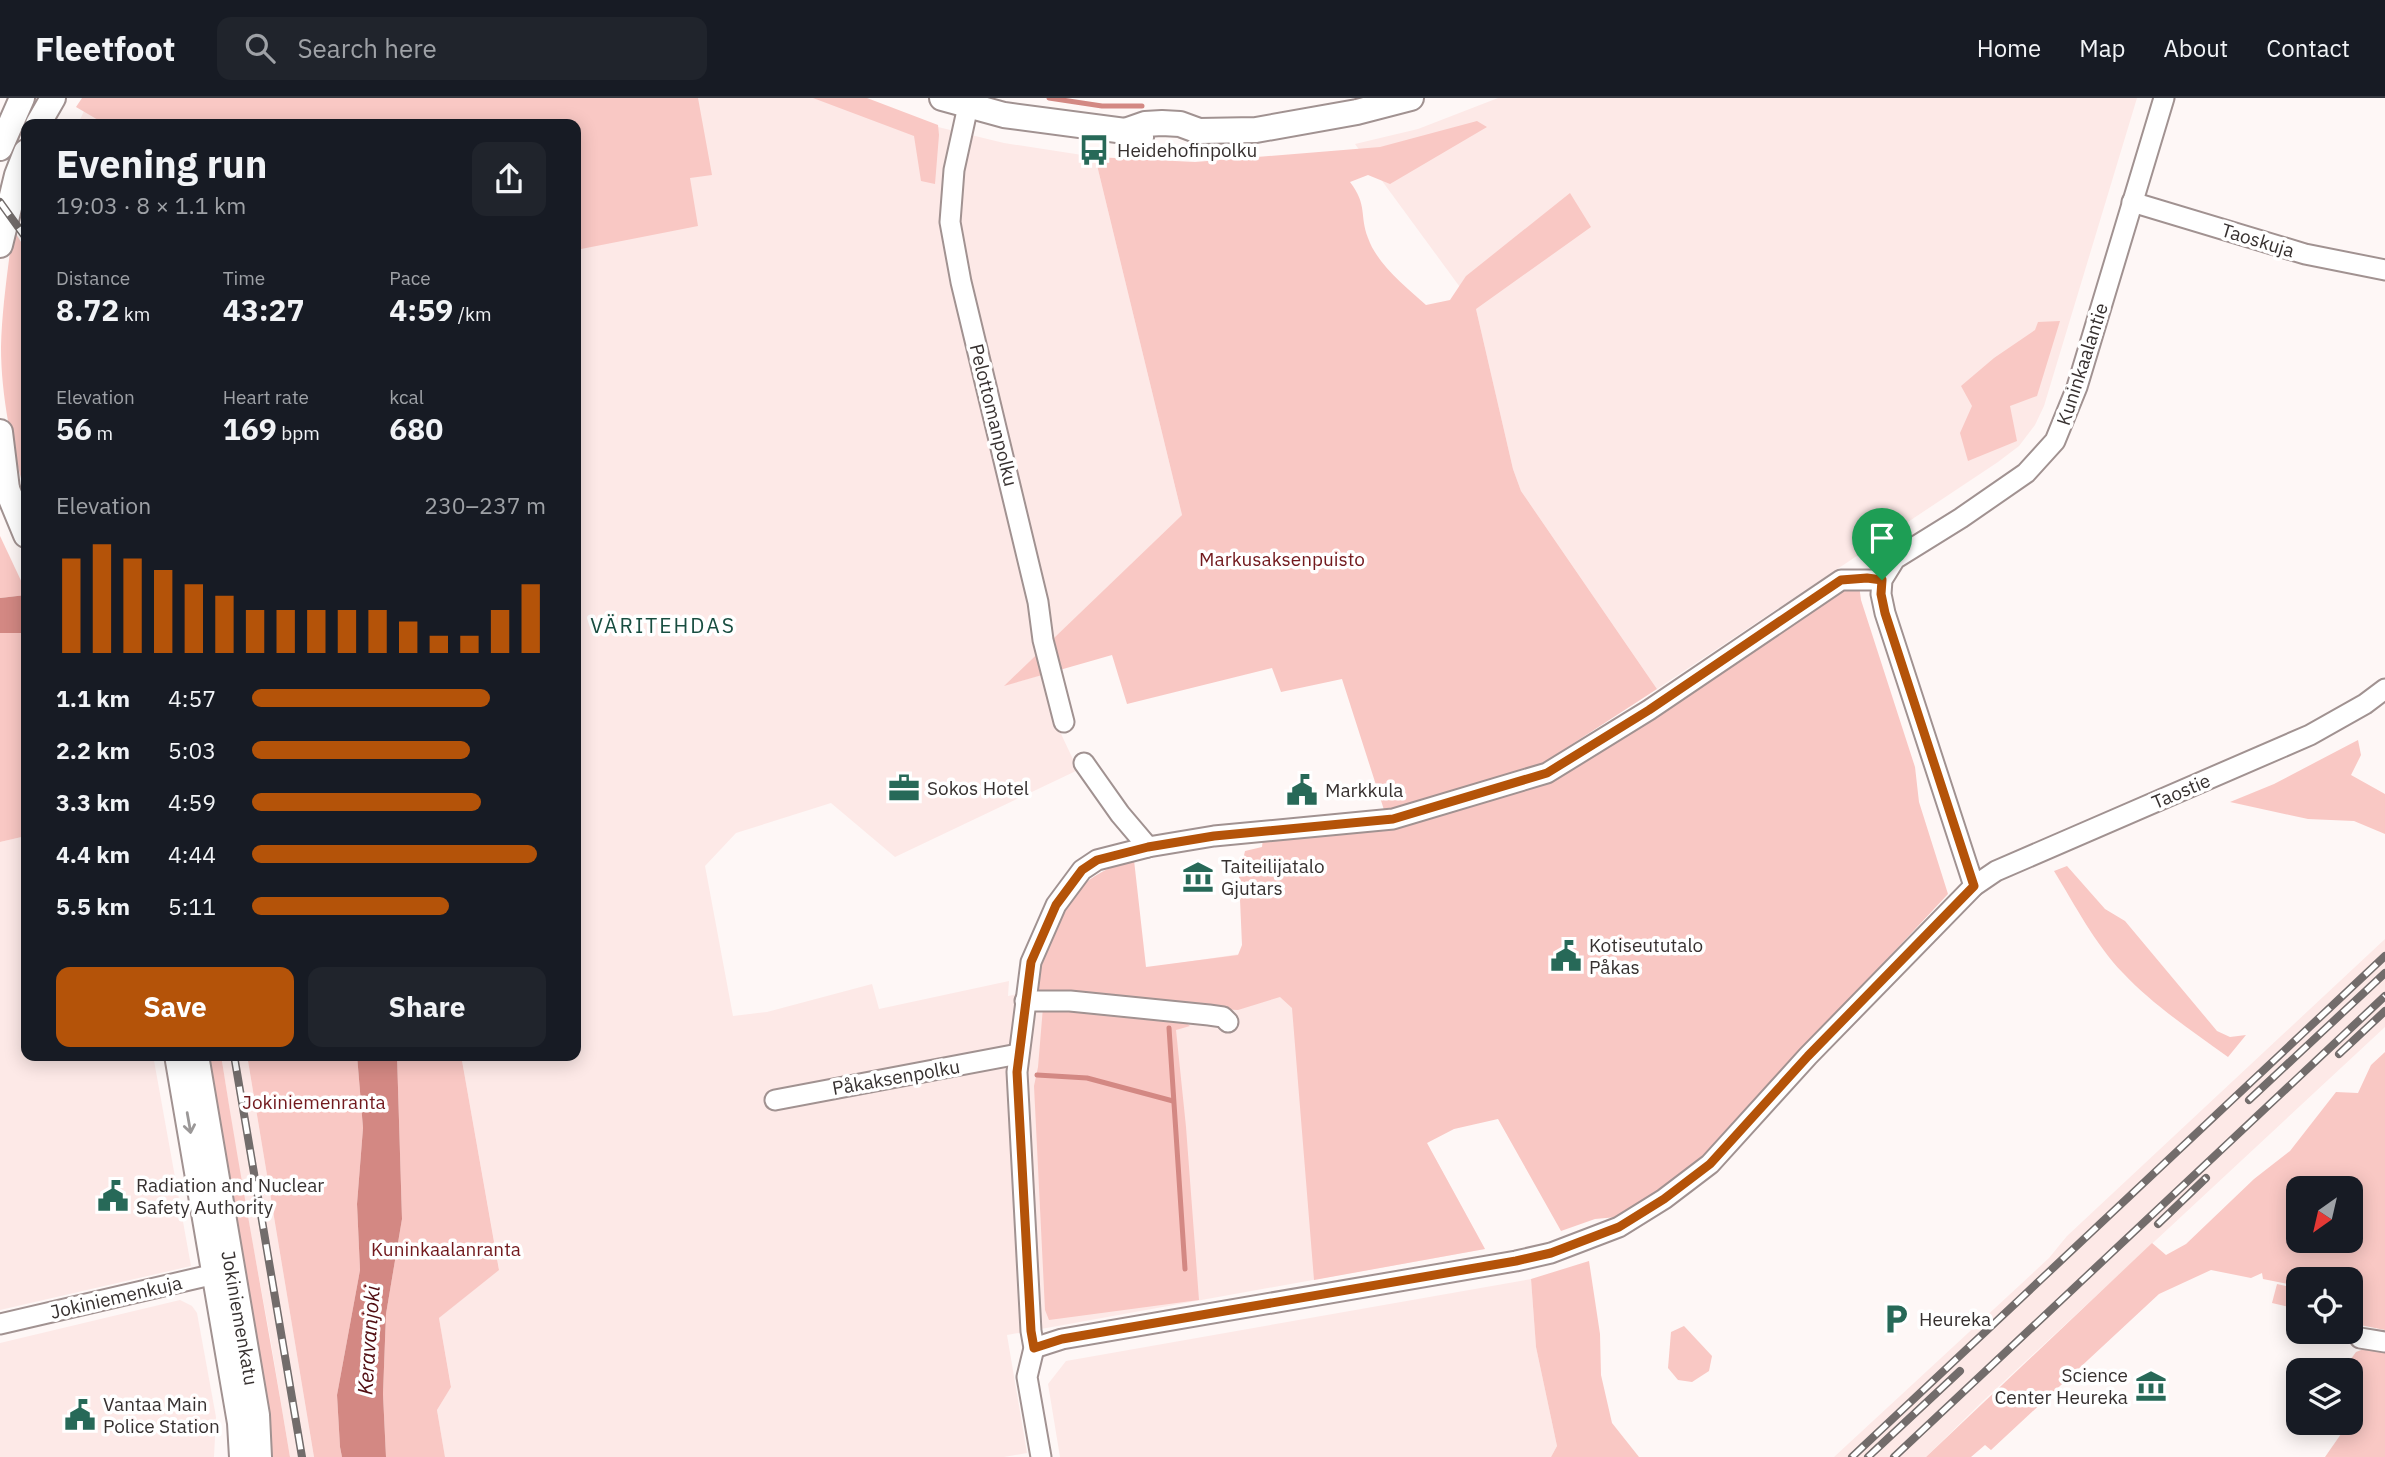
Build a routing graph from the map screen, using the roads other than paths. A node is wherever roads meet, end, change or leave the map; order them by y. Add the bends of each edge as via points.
1 (22, 98) edge
2 (53, 98) edge
3 (942, 98) edge
4 (1411, 98) edge
5 (2164, 98) edge
6 (968, 106) junction
7 (41, 119) edge
8 (0, 148) edge
9 (21, 167) edge
10 (2132, 202) junction
11 (0, 245) edge
12 (2385, 270) edge
13 (0, 432) edge
14 (4, 483) edge
15 (21, 523) edge
16 (1882, 580) junction
17 (2385, 689) edge
18 (1064, 722) dead end
19 (1084, 763) dead end
20 (1148, 847) junction
21 (1974, 886) junction
22 (1025, 1001) junction
23 (1228, 1022) dead end
24 (1018, 1054) junction
25 (178, 1061) edge
26 (197, 1061) edge
27 (775, 1100) dead end
28 (224, 1273) junction
29 (0, 1324) edge
30 (2363, 1338) edge
31 (2385, 1342) edge
32 (1034, 1348) junction
33 (242, 1457) edge
34 (259, 1457) edge
35 (1041, 1457) edge

1 - 8 main road
2 - 7 main road
3 - 6 main road
4 - 6 main road via 1256,130 1199,131 1162,123 1125,131
5 - 10 street, Kuninkaalantie
6 - 18 street, Pelottomanpolku via 954,170 950,222
9 - 11 main road
10 - 12 street, Taoskuja via 2305,254
10 - 16 street, Kuninkaalantie via 2077,387 2055,441 2026,473 1895,559
13 - 14 main road
14 - 15 main road
16 - 20 street via 1841,580 1547,773 1393,819
16 - 21 street via 1885,613
17 - 21 street, Taostie via 2310,735 1996,871
19 - 20 street
20 - 22 street via 1097,860 1068,887 1031,962
21 - 32 street via 1710,1164 1619,1227 1516,1261 1062,1339
22 - 23 street via 1209,1015
22 - 24 street
24 - 27 street, Påkaksenpolku
24 - 32 street
25 -> 28 main road, Jokiniemenkatu
26 - 28 main road, Jokiniemenkatu
28 - 29 street, Jokiniemenkuja
28 - 33 main road, Jokiniemenkatu
28 - 34 main road, Jokiniemenkatu via 257,1415
30 - 31 street
32 - 35 street via 1027,1377

